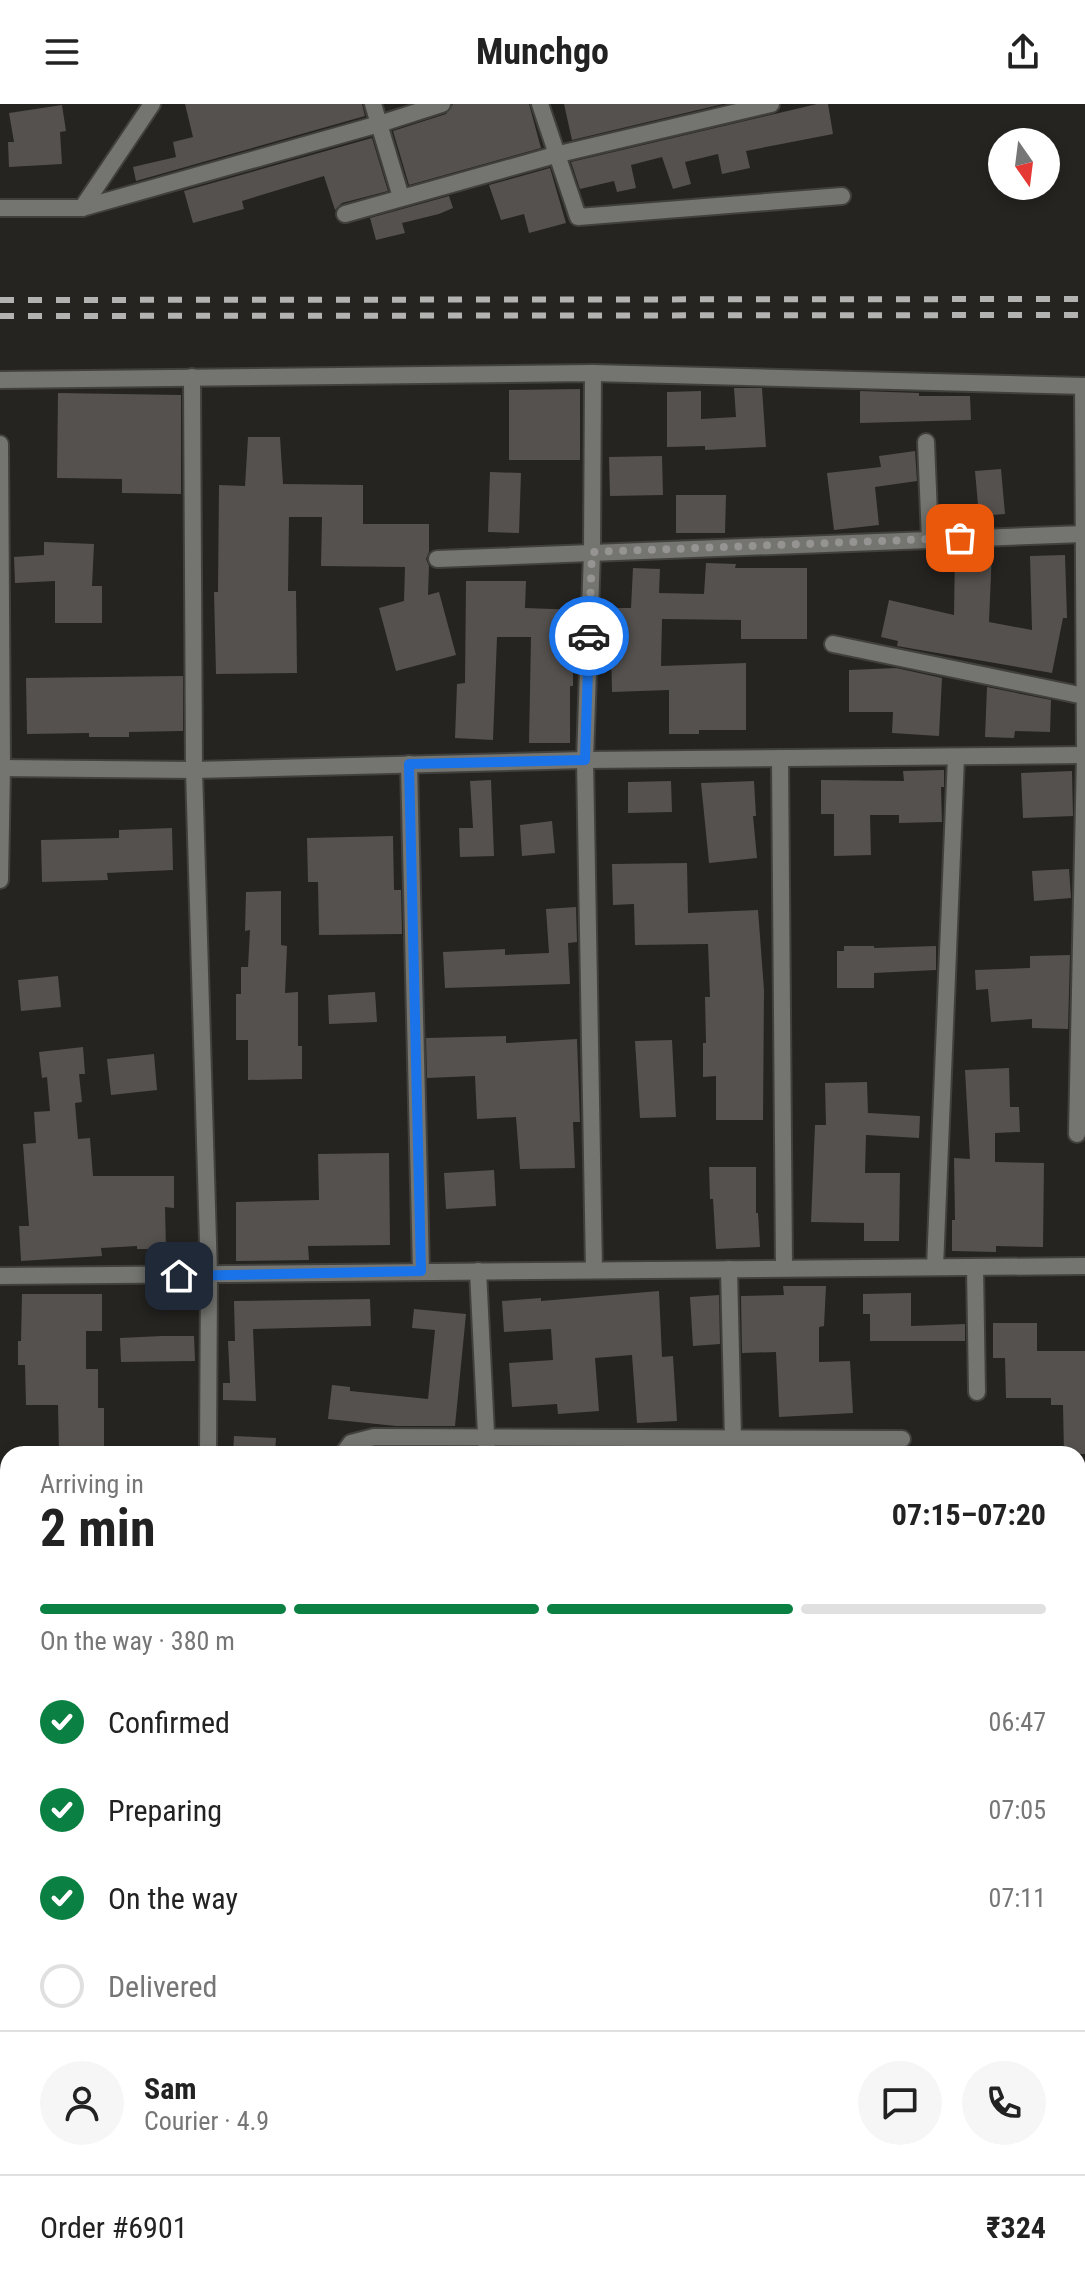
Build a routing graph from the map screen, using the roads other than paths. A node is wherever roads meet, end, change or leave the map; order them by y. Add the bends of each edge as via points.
1 (152, 104) edge
2 (373, 104) edge
3 (442, 104) edge
4 (540, 104) edge
5 (771, 104) edge
6 (379, 124) junction
7 (555, 155) junction
8 (842, 196) dead end
9 (401, 197) junction
10 (0, 208) edge
11 (82, 208) junction
12 (345, 214) dead end
13 (593, 373) junction
14 (192, 377) junction
15 (0, 380) edge
16 (1084, 386) edge
17 (926, 442) dead end
18 (0, 444) edge
19 (1083, 534) edge
20 (930, 539) junction
21 (592, 552) junction
22 (437, 559) dead end
23 (833, 644) dead end
24 (1084, 696) edge
25 (1085, 755) edge
26 (956, 757) junction
27 (780, 758) junction
28 (585, 760) junction
29 (409, 764) junction
30 (1, 768) edge
31 (194, 770) junction
32 (0, 880) edge
33 (1077, 1134) dead end
34 (1085, 1266) edge
35 (935, 1267) junction
36 (975, 1267) junction
37 (784, 1268) junction
38 (729, 1269) junction
39 (594, 1270) junction
40 (421, 1271) junction
41 (478, 1271) junction
42 (209, 1275) junction
43 (0, 1276) edge
44 (977, 1392) dead end
45 (733, 1439) junction
46 (902, 1439) dead end
47 (208, 1446) edge
48 (349, 1446) edge
49 (487, 1446) edge

1 - 11 street
2 - 6 street
3 - 6 street
4 - 7 street
5 - 7 street
6 - 9 street
6 - 11 street
7 - 8 street via 578,217
7 - 9 street
9 - 12 street
10 - 11 street
13 - 14 street
13 - 16 street
13 - 21 street
14 - 15 street
14 - 31 street
16 - 19 street
17 - 20 street
18 - 30 street
19 - 20 street
19 - 24 street
20 - 21 street
21 - 22 street
21 - 28 street
23 - 24 street
24 - 25 street
25 - 26 street
25 - 33 street
26 - 27 street
26 - 35 street
27 - 28 street
27 - 37 street
28 - 29 street
28 - 39 street
29 - 31 street
29 - 40 street
30 - 31 street
30 - 32 street
31 - 42 street
34 - 36 street
35 - 36 street
35 - 37 street
36 - 44 street
37 - 38 street
38 - 39 street
38 - 45 street
39 - 41 street
40 - 41 street
40 - 42 street
41 - 49 street
42 - 43 street
42 - 47 street
45 - 46 street
45 - 49 street
48 - 49 street via 374,1437

